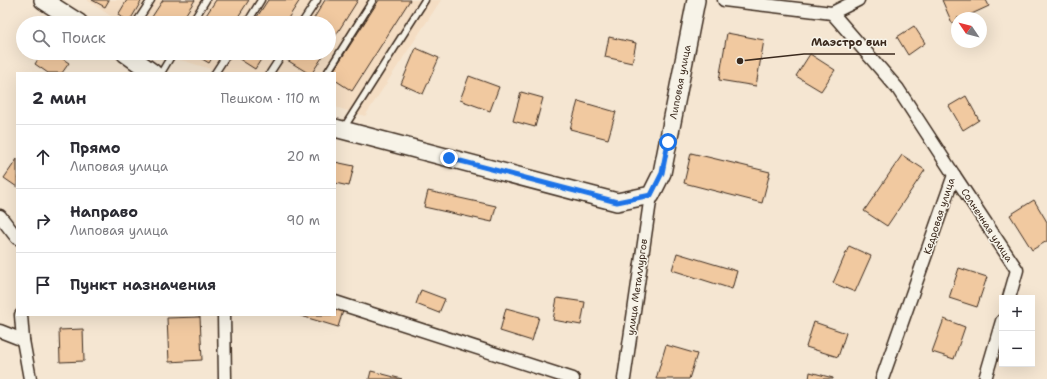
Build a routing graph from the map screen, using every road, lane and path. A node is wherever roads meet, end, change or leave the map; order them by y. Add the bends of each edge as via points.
1 (43, 0) edge
2 (151, 0) edge
3 (206, 0) edge
4 (261, 0) edge
5 (317, 0) edge
6 (373, 0) edge
7 (425, 0) edge
8 (696, 0) edge
9 (724, 0) edge
10 (858, 0) edge
11 (832, 13) junction
12 (71, 16) edge
13 (141, 16) edge
14 (196, 16) edge
15 (251, 16) edge
16 (307, 16) edge
17 (336, 59) edge
18 (135, 60) edge
19 (169, 60) edge
20 (223, 60) edge
21 (278, 60) edge
22 (335, 60) edge
23 (152, 72) edge
24 (162, 72) edge
25 (216, 72) edge
26 (271, 72) edge
27 (328, 72) edge
28 (339, 129) edge
29 (954, 176) junction
30 (651, 195) junction
31 (0, 216) edge
32 (16, 237) edge
33 (1010, 295) edge
34 (336, 302) edge
35 (21, 316) edge
36 (224, 316) edge
37 (999, 331) edge
38 (0, 332) edge
39 (23, 340) junction
40 (30, 379) edge
41 (225, 379) edge
42 (573, 379) edge
43 (624, 379) edge
44 (882, 379) edge
45 (985, 379) edge

1 - 12 main road via 60,7
2 - 13 lane
3 - 14 lane
4 - 15 lane
5 - 16 lane
6 - 17 lane
7 - 28 lane
8 - 30 main road, Липовая улица via 662,173
9 - 11 street
10 - 11 street
11 - 29 street, Кедровая улица via 898,89
18 - 23 main road
19 - 24 lane
20 - 25 lane
21 - 26 lane
22 - 27 lane
28 - 30 main road via 617,202
29 - 33 street, Солнечная улица via 1017,270
29 - 44 street, Кедровая улица
30 - 43 street, улица Металлургов
31 - 32 street
34 - 42 street
35 - 39 street
36 - 41 street
37 - 45 street
38 - 39 street
39 - 40 street

